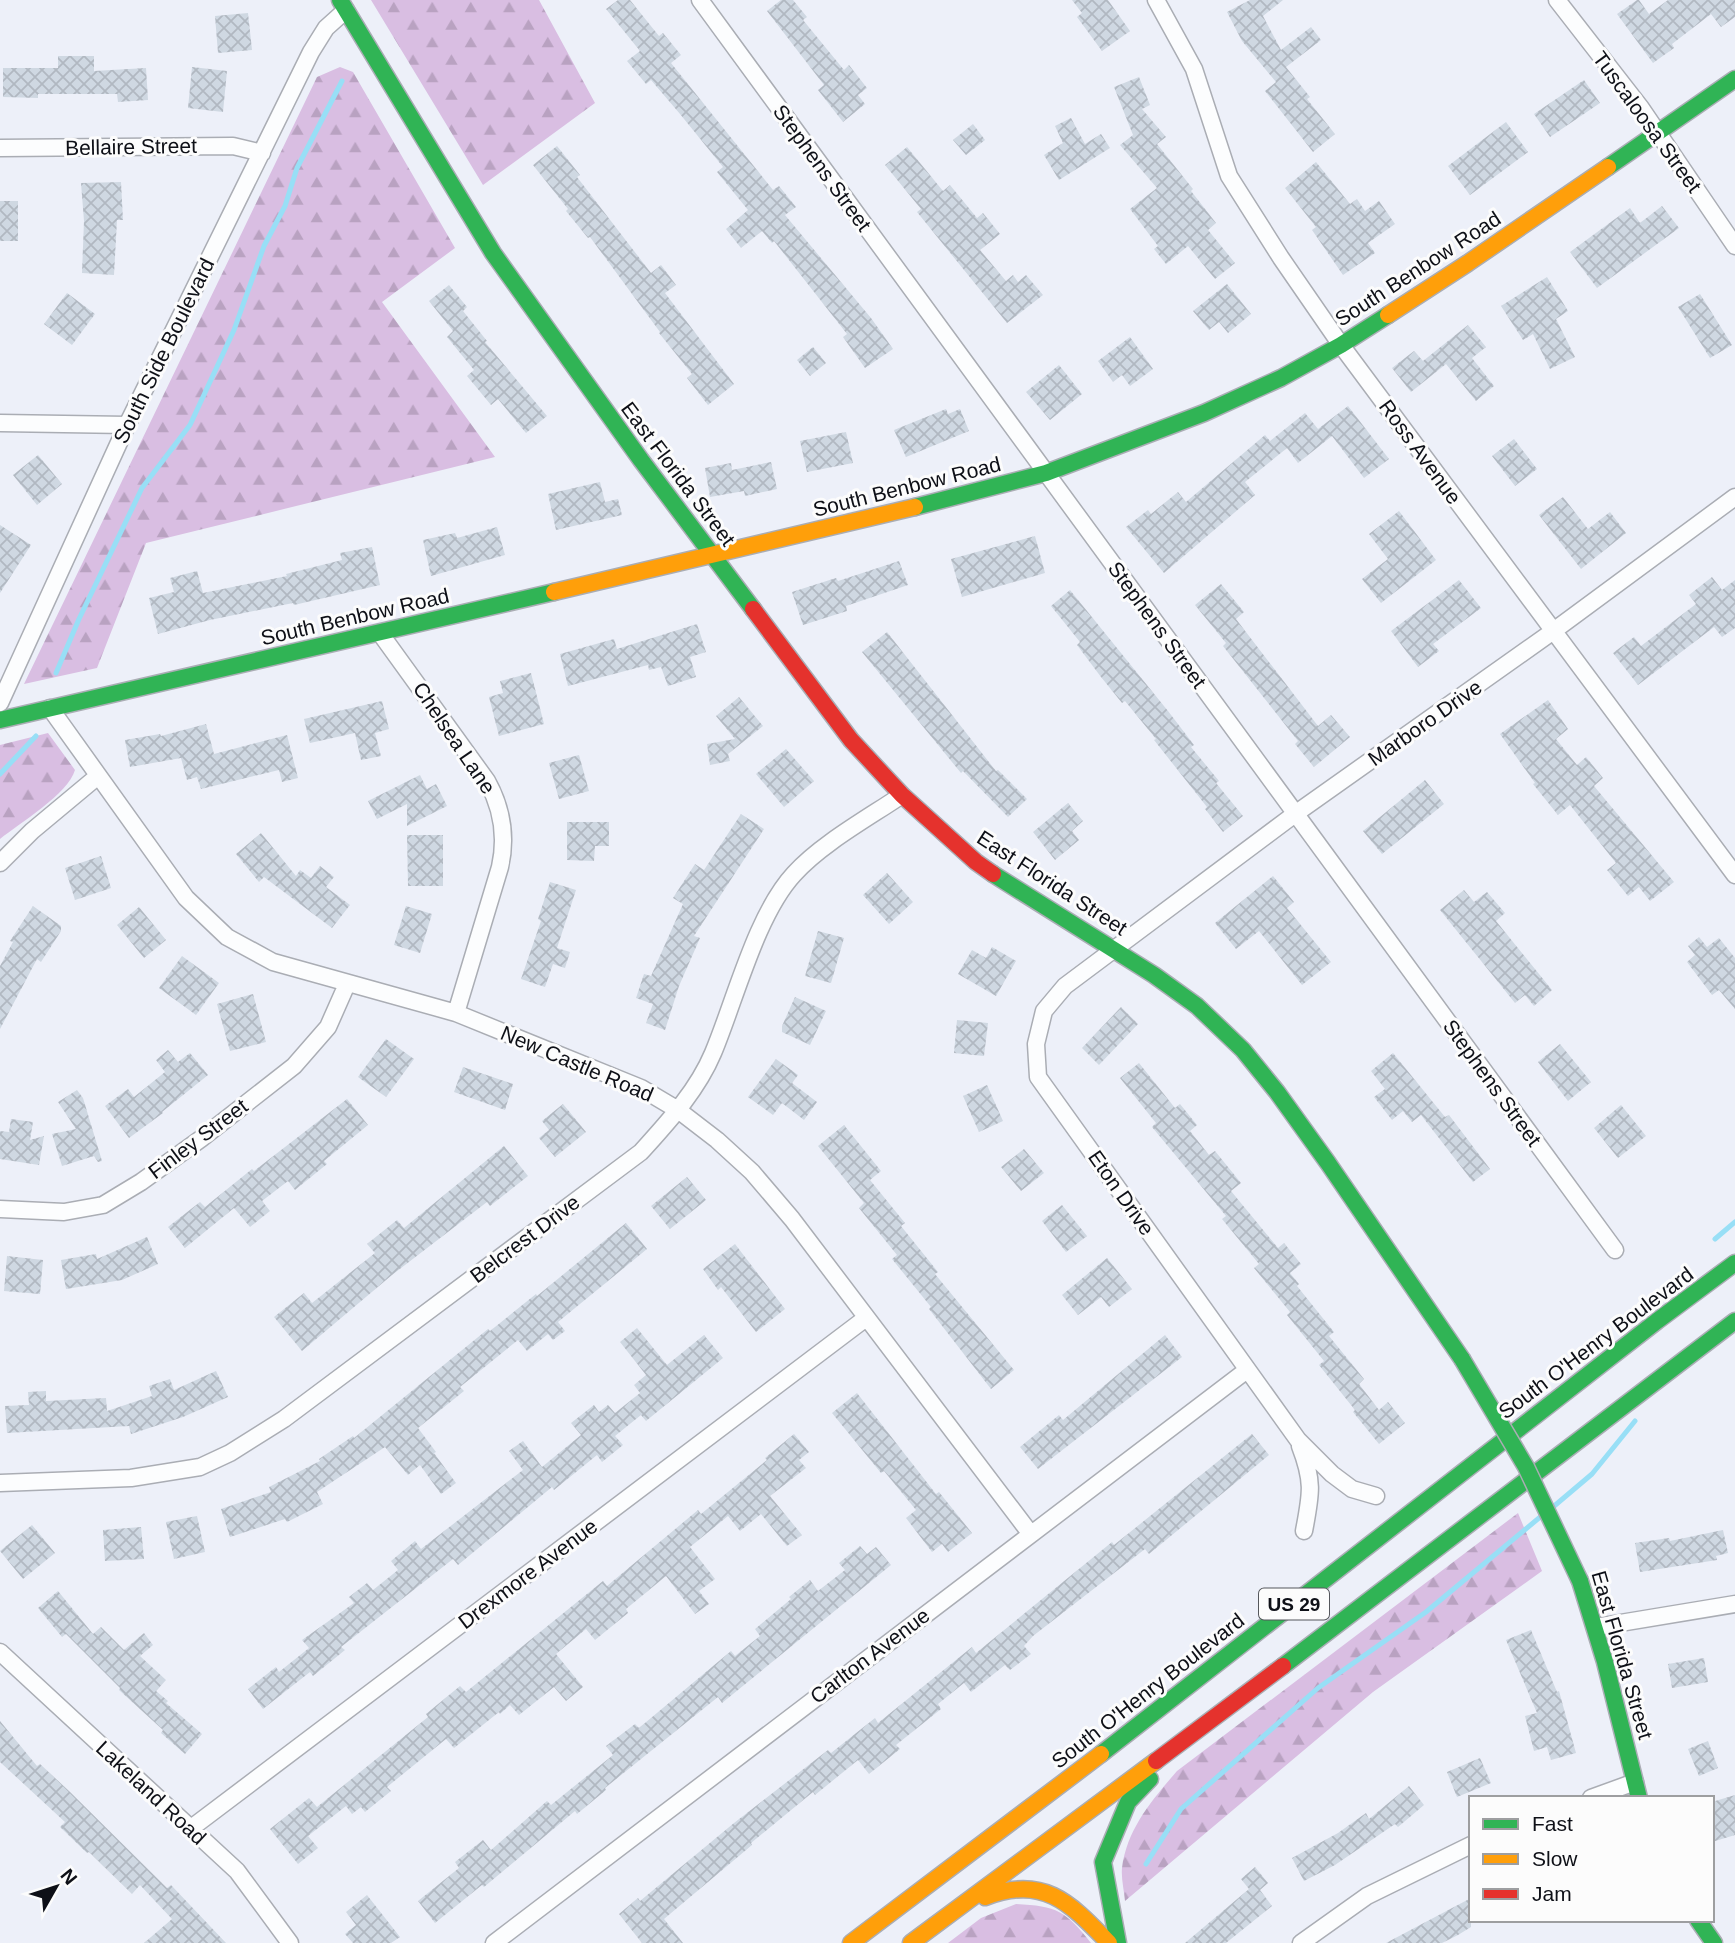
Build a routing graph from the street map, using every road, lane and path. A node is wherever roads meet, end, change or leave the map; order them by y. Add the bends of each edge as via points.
1 (699, 0) edge
2 (1156, 0) edge
3 (1557, 0) edge
4 (343, 5) edge
5 (1735, 79) edge
6 (1657, 132) junction
7 (0, 148) edge
8 (262, 153) junction
9 (1735, 246) edge
10 (1341, 345) junction
11 (0, 423) edge
12 (127, 425) junction
13 (1046, 473) junction
14 (1735, 497) edge
15 (712, 555) junction
16 (1552, 632) junction
17 (380, 633) junction
18 (0, 703) edge
19 (50, 708) junction
20 (0, 719) edge
21 (98, 776) junction
22 (902, 796) junction
23 (1295, 814) junction
24 (0, 863) edge
25 (1735, 875) edge
26 (1115, 949) junction
27 (346, 984) junction
28 (456, 1013) junction
29 (678, 1110) junction
30 (0, 1209) edge
31 (1615, 1250) dead end
32 (1735, 1263) edge
33 (866, 1318) junction
34 (1735, 1321) edge
35 (1247, 1370) junction
36 (1298, 1440) junction
37 (0, 1483) edge
38 (1376, 1496) dead end
39 (1304, 1531) dead end
40 (1030, 1534) junction
41 (1735, 1604) edge
42 (1596, 1627) junction
43 (0, 1652) edge
44 (1205, 1725) junction
45 (1637, 1790) edge
46 (1602, 1796) edge
47 (190, 1829) junction
48 (1469, 1845) edge
49 (948, 1916) junction
50 (1699, 1922) edge
51 (290, 1943) edge
52 (494, 1943) edge
53 (851, 1943) edge
54 (911, 1943) edge
55 (1109, 1943) edge
56 (1118, 1943) edge
57 (1301, 1943) edge
58 (1714, 1943) edge

1 - 13 street, Stephens Street
2 - 10 street, Ross Avenue via 1194,69 1229,176
3 - 6 street, Tuscaloosa Street
4 - 8 street, South Side Boulevard via 311,52
4 - 15 main road, East Florida Street via 493,253
5 - 6 main road, South Benbow Road
6 - 9 street, Tuscaloosa Street
6 - 10 main road, South Benbow Road
7 - 8 street, Bellaire Street via 233,145
8 - 12 street, South Side Boulevard
10 - 13 main road, South Benbow Road via 1203,413
10 - 16 street, Ross Avenue
11 - 12 street
12 - 18 street, South Side Boulevard
13 - 15 main road, South Benbow Road
13 - 23 street, Stephens Street
14 - 16 street, Marboro Drive
15 - 17 main road, South Benbow Road
15 - 22 main road, East Florida Street via 851,740
16 - 23 street, Marboro Drive
16 - 25 street, Ross Avenue
17 - 19 main road, South Benbow Road
17 - 28 street, Chelsea Lane via 487,781 502,821 500,867
19 - 20 main road, South Benbow Road
19 - 21 street, New Castle Road
21 - 24 street
21 - 27 street, New Castle Road via 186,898 227,937 273,962
22 - 26 main road, East Florida Street via 976,862
22 - 29 street, Belcrest Drive via 793,874 770,909 712,1056
23 - 26 street, Marboro Drive
23 - 31 street, Stephens Street
26 - 35 street, Eton Drive via 1065,985 1044,1011 1036,1044 1038,1077
26 - 42 main road, East Florida Street, bridge via 1197,1006 1243,1050 1328,1163 1499,1417 1544,1498
27 - 28 street, New Castle Road
27 - 30 street, Finley Street via 328,1027 294,1066 141,1182 103,1205 64,1212
28 - 29 street, New Castle Road via 641,1088
29 - 33 street, New Castle Road via 752,1172
29 - 37 street, Belcrest Drive via 641,1152 284,1419 230,1453 200,1467 131,1478
32 - 53 main road, South O'Henry Boulevard / US 29
33 - 40 street, New Castle Road
33 - 47 street, Drexmore Avenue
34 - 44 main road, US 29
35 - 36 street, Eton Drive
35 - 40 street, Carlton Avenue
36 - 38 street, Eton Drive via 1352,1489
36 - 39 street, Eton Drive via 1310,1472
40 - 52 street, Carlton Avenue
41 - 42 street
42 - 45 main road, East Florida Street
43 - 47 street, Lakeland Road
44 - 49 main road, US 29
44 - 56 main road via 1128,1801 1103,1862
45 - 46 street
47 - 51 street, Lakeland Road via 237,1871
48 - 57 street via 1367,1896
49 - 54 main road, US 29
49 - 55 main road via 993,1893 1020,1887 1049,1892 1070,1904
50 - 58 main road

